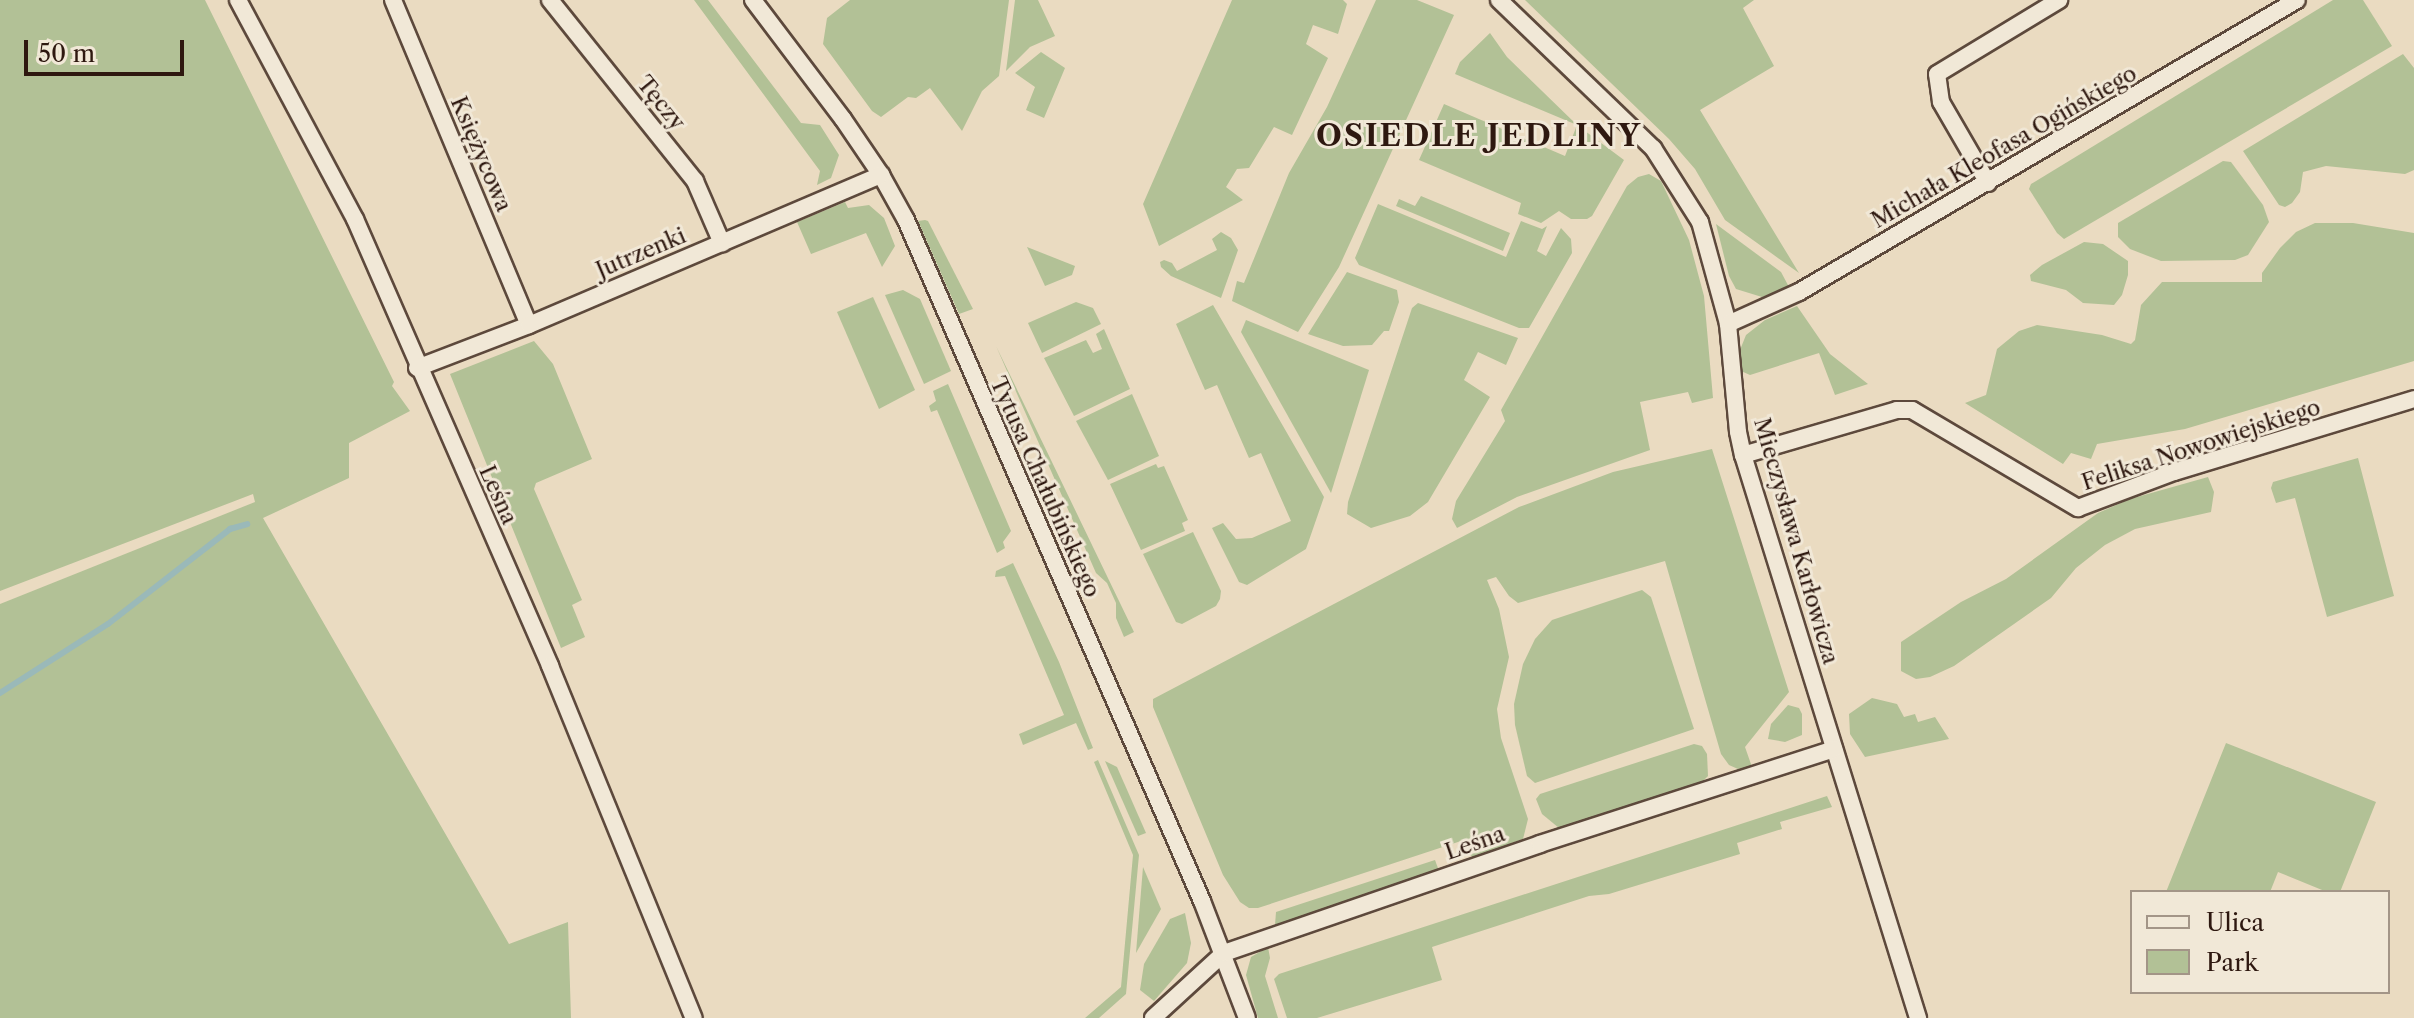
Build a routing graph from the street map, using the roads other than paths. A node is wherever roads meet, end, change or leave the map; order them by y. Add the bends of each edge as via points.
1 (238, 0) edge
2 (393, 0) edge
3 (550, 0) edge
4 (753, 0) edge
5 (1499, 0) edge
6 (2059, 0) edge
7 (2297, 0) edge
8 (881, 175) junction
9 (1988, 183) junction
10 (722, 243) junction
11 (1728, 324) junction
12 (529, 325) junction
13 (417, 368) junction
14 (2414, 399) edge
15 (1743, 455) junction
16 (1834, 749) junction
17 (1224, 953) junction
18 (694, 1018) edge
19 (1153, 1018) edge
20 (1247, 1018) edge
21 (1918, 1018) edge

1 - 13 street, Leśna via 355,219
2 - 12 street, Księżycowa
3 - 10 street, Tęczy via 695,181
4 - 8 street, Tytusa Chałubińskiego
5 - 11 street, Mieczysława Karłowicza via 1653,148 1700,222
6 - 9 street via 1937,74 1941,102
7 - 9 street, Michała Kleofasa Ogińskiego
8 - 10 street, Jutrzenki
8 - 17 street, Tytusa Chałubińskiego via 906,220
9 - 11 street, Michała Kleofasa Ogińskiego via 1799,292
10 - 12 street, Jutrzenki
11 - 15 street, Mieczysława Karłowicza
12 - 13 street, Jutrzenki
13 - 18 street, Leśna via 550,666
14 - 15 street, Feliksa Nowowiejskiego via 2174,472 2078,508 1912,410
15 - 16 street, Mieczysława Karłowicza
16 - 17 street, Leśna
16 - 21 street, Mieczysława Karłowicza
17 - 19 street, Leśna
17 - 20 street, Tytusa Chałubińskiego

